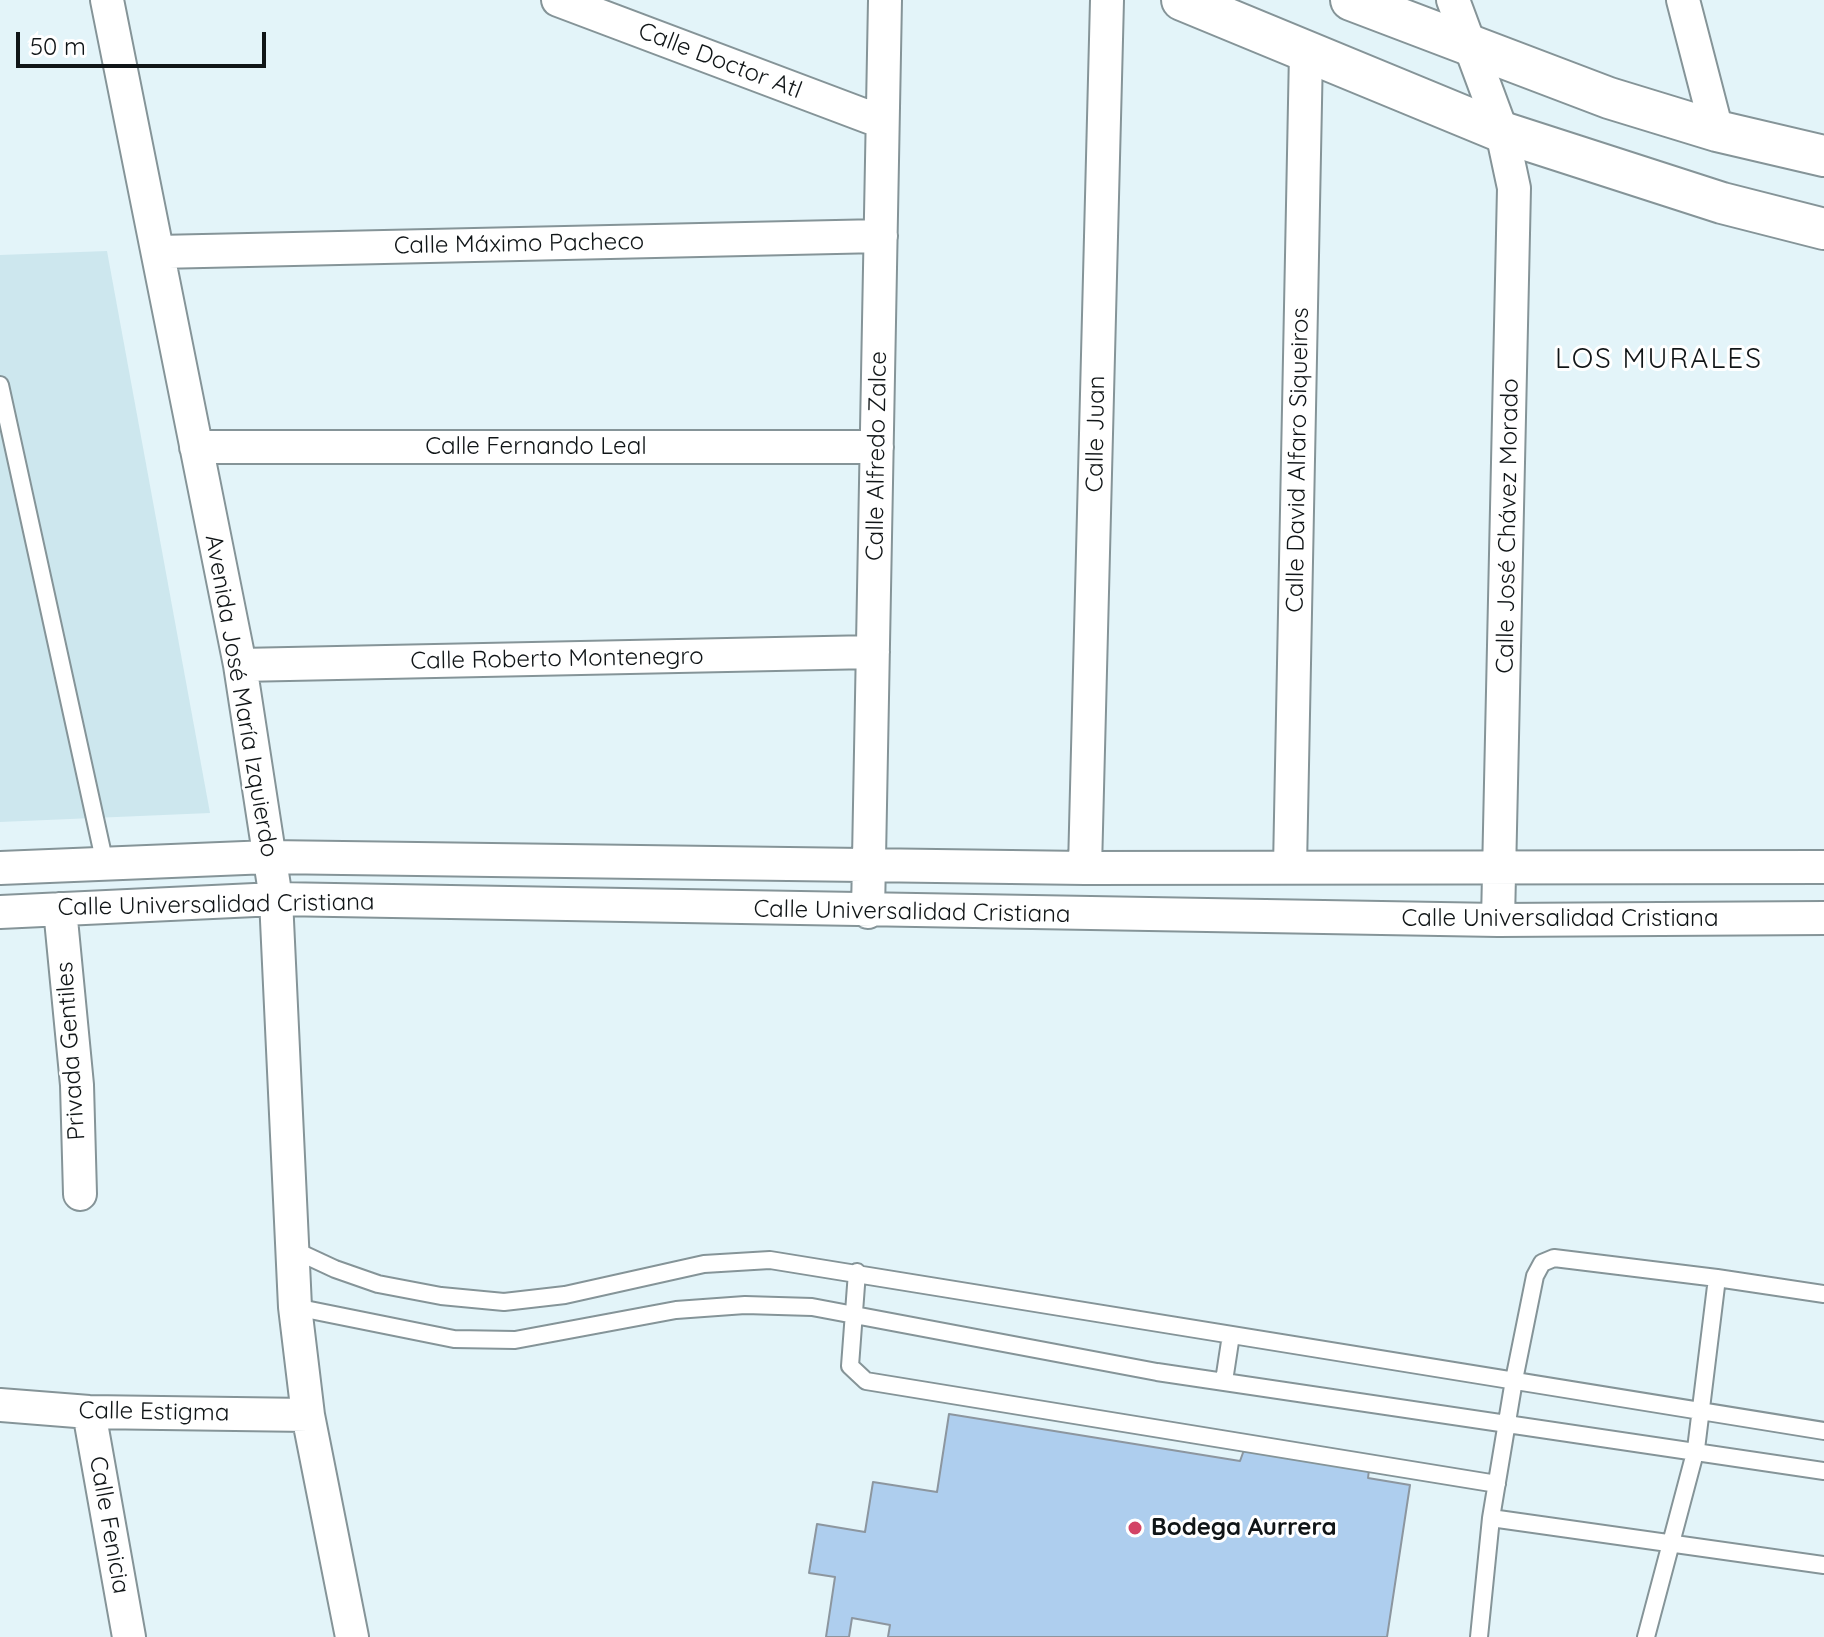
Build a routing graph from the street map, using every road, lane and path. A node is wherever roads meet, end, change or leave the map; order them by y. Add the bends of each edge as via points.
1 (107, 0) edge
2 (558, 0) edge
3 (885, 0) edge
4 (1107, 0) edge
5 (1182, 0) edge
6 (1351, 0) edge
7 (1453, 0) edge
8 (1683, 0) edge
9 (1468, 45) junction
10 (1306, 52) junction
11 (882, 122) junction
12 (1717, 131) junction
13 (1502, 132) junction
14 (1824, 156) edge
15 (1824, 229) edge
16 (881, 236) junction
17 (158, 252) junction
18 (0, 385) edge
19 (196, 447) junction
20 (877, 447) junction
21 (873, 652) junction
22 (240, 665) junction
23 (269, 857) junction
24 (869, 863) junction
25 (105, 864) junction
26 (1500, 865) junction
27 (1290, 867) junction
28 (1824, 867) edge
29 (0, 868) edge
30 (1085, 868) junction
31 (276, 899) junction
32 (60, 909) junction
33 (0, 912) edge
34 (868, 912) junction
35 (1824, 918) edge
36 (1498, 920) junction
37 (80, 1194) dead end
38 (292, 1249) junction
39 (857, 1272) junction
40 (1717, 1278) junction
41 (1824, 1294) edge
42 (295, 1307) junction
43 (854, 1313) junction
44 (1231, 1335) junction
45 (1514, 1380) junction
46 (1224, 1381) junction
47 (0, 1405) edge
48 (1701, 1409) junction
49 (89, 1412) junction
50 (308, 1415) junction
51 (1507, 1422) junction
52 (1824, 1431) edge
53 (1696, 1449) junction
54 (1824, 1471) edge
55 (1497, 1484) junction
56 (1491, 1518) junction
57 (1668, 1544) junction
58 (1824, 1565) edge
59 (129, 1637) edge
60 (352, 1637) edge
61 (1479, 1637) edge
62 (1646, 1637) edge

1 - 17 street, Avenida José María Izquierdo
2 - 11 street, Calle Doctor Atl
3 - 11 street, Calle Alfredo Zalce
4 - 30 street, Calle Juan
5 - 10 street
6 - 9 street
7 - 9 street, Calle José Chávez Morado
8 - 12 street
9 - 12 street via 1609,98
9 - 13 street, Calle José Chávez Morado
10 - 13 street
10 - 27 street, Calle David Alfaro Siqueiros
11 - 16 street, Calle Alfredo Zalce
12 - 14 street
13 - 15 street via 1722,203
13 - 26 street, Calle José Chávez Morado via 1514,188 1515,235
16 - 17 street, Calle Máximo Pacheco
16 - 20 street, Calle Alfredo Zalce
17 - 19 street, Avenida José María Izquierdo
18 - 25 lane
19 - 20 street, Calle Fernando Leal
19 - 22 street, Avenida José María Izquierdo
20 - 21 street, Calle Alfredo Zalce
21 - 22 street, Calle Roberto Montenegro
21 - 24 street, Calle Alfredo Zalce
22 - 23 street, Avenida José María Izquierdo
23 - 24 street, Calle Universalidad Cristiana
23 - 25 street, Calle Universalidad Cristiana
23 - 31 street, Avenida José María Izquierdo
24 - 30 street, Calle Universalidad Cristiana
24 - 34 street, Calle Alfredo Zalce
25 - 29 street, Calle Universalidad Cristiana
26 - 27 street, Calle Universalidad Cristiana
26 - 28 street, Calle Universalidad Cristiana
26 - 36 street, Calle José Chávez Morado
27 - 30 street, Calle Universalidad Cristiana
31 - 32 street, Calle Universalidad Cristiana
31 - 34 street, Calle Universalidad Cristiana
31 - 38 street, Avenida José María Izquierdo
32 - 33 street, Calle Universalidad Cristiana
32 - 37 street, Privada Gentiles via 77,1085
34 - 36 street, Calle Universalidad Cristiana
35 - 36 street, Calle Universalidad Cristiana
38 - 39 lane via 378,1284 504,1302 565,1295 704,1264 770,1260
38 - 42 street, Avenida José María Izquierdo
39 - 43 lane
39 - 44 lane
40 - 41 lane
40 - 45 lane via 1554,1258 1542,1263
40 - 48 lane
42 - 43 lane via 454,1339 515,1340 676,1310 745,1305
42 - 50 street, Avenida José María Izquierdo
43 - 46 lane
43 - 55 lane via 850,1366 866,1381
44 - 45 lane
44 - 46 lane
45 - 48 lane
45 - 51 lane
46 - 51 lane
47 - 49 street, Calle Estigma
48 - 52 lane
48 - 53 lane
49 - 50 street, Calle Estigma
49 - 59 street, Calle Fenicia
50 - 60 street, Avenida José María Izquierdo
51 - 53 lane
51 - 55 lane
53 - 54 lane
53 - 57 lane
55 - 56 lane
56 - 57 lane
56 - 61 lane
57 - 58 lane
57 - 62 lane

